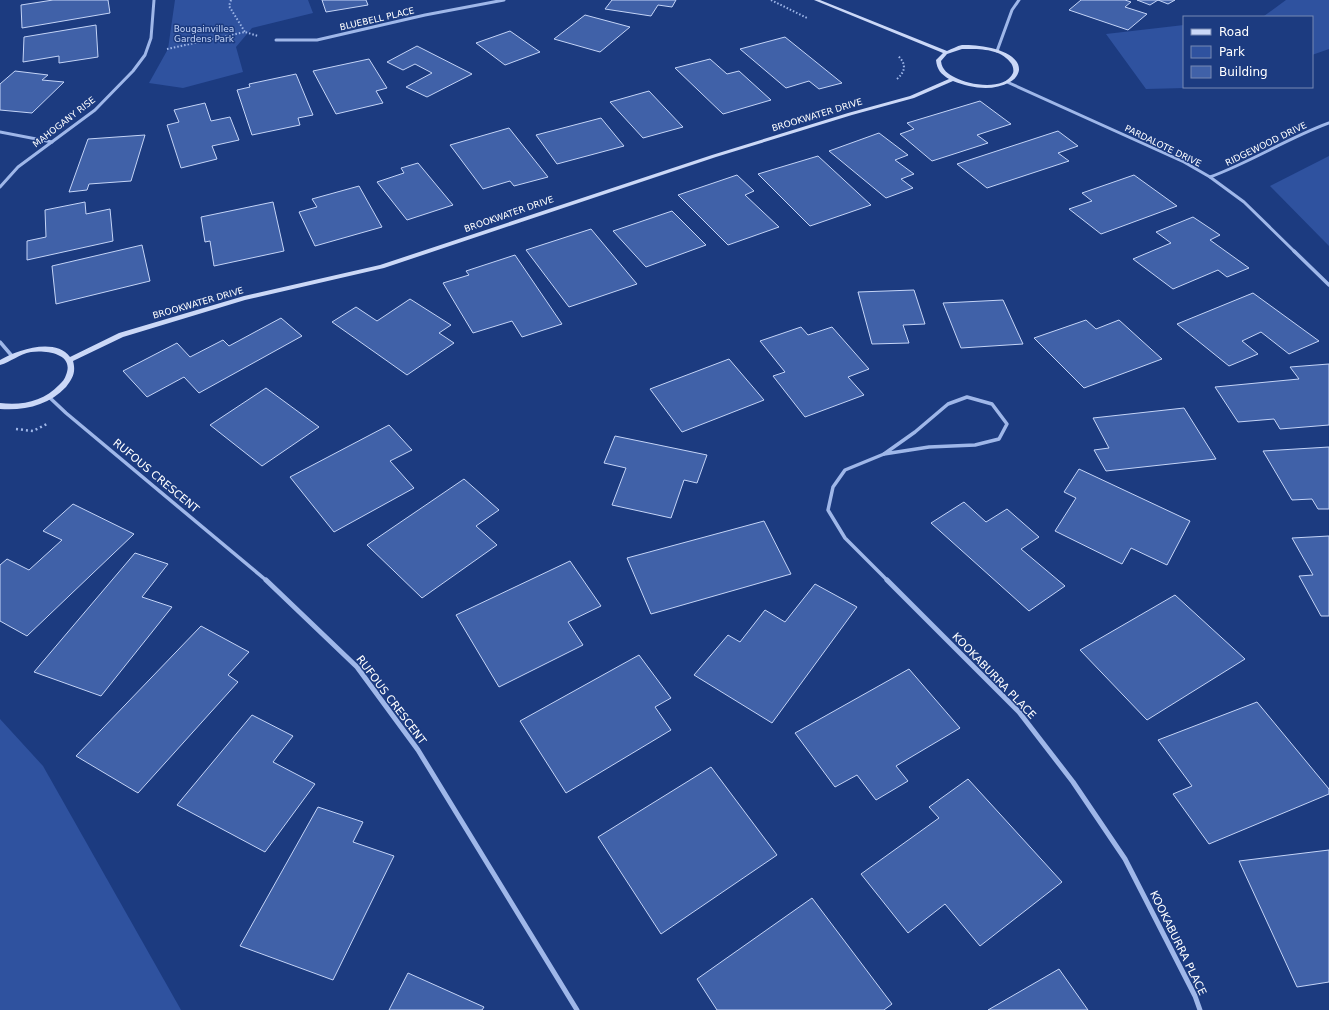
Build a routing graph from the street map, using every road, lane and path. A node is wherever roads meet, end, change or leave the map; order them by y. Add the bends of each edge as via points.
1 (154, 0) edge
2 (231, 0) edge
3 (504, 0) edge
4 (816, 0) edge
5 (1019, 0) edge
6 (245, 32) junction
7 (276, 40) joint
8 (997, 51) junction
9 (946, 52) junction
10 (145, 54) junction
11 (953, 80) junction
12 (1007, 82) junction
13 (1329, 123) edge
14 (0, 132) edge
15 (52, 142) junction
16 (1210, 177) junction
17 (0, 187) edge
18 (1329, 285) edge
19 (0, 342) edge
20 (12, 356) junction
21 (69, 360) junction
22 (0, 363) edge
23 (49, 397) junction
24 (0, 406) edge
25 (884, 454) junction
26 (577, 1010) edge
27 (1200, 1010) edge

1 - 10 street, MAHOGANY RISE via 151,38
2 - 6 path via 229,6 232,13
3 - 7 street, BLUEBELL PLACE via 317,40
4 - 9 street
5 - 8 street via 1012,10
6 - 7 path
6 - 10 path
8 - 9 street via 973,46
8 - 12 street via 1014,62 1017,68 1012,80
9 - 11 street via 939,59 938,65
10 - 15 street, MAHOGANY RISE via 133,71 95,110
11 - 12 street via 981,86
11 - 21 street, BROOKWATER DRIVE via 912,96 714,156 382,267 244,298 121,335
12 - 16 street, PARDALOTE DRIVE via 1159,150
13 - 16 street, RIDGEWOOD DRIVE via 1227,172
14 - 15 street
15 - 17 street, MAHOGANY RISE via 18,167
16 - 18 street, PARDALOTE DRIVE via 1244,202
19 - 20 street
20 - 21 street via 39,349 63,354
20 - 22 street
21 - 23 street via 72,368 69,378
23 - 24 street via 22,406
23 - 26 street, RUFOUS CRESCENT via 267,581 357,667 418,750
25 - 25 street, KOOKABURRA PLACE via 948,404 967,397 992,404 1007,424 999,439 975,445 929,447
25 - 27 street, KOOKABURRA PLACE via 846,470 833,487 828,510 845,538 1019,712 1073,782 1125,859

